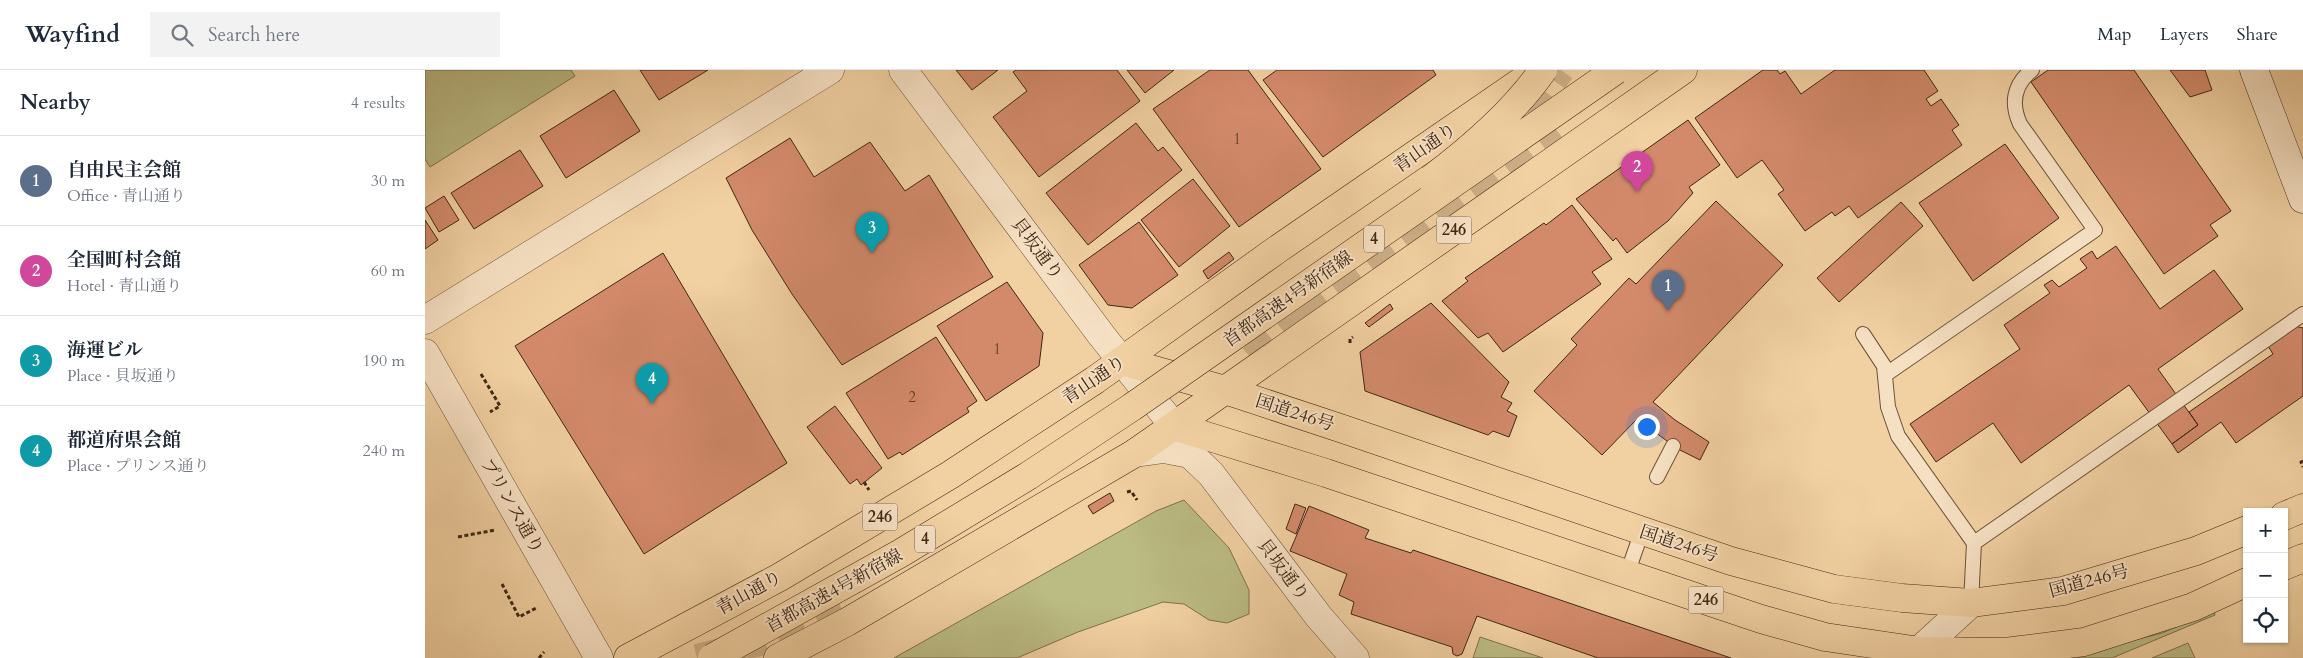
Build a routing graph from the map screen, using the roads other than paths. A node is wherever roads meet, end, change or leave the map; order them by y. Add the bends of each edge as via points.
1 (830, 70) edge
2 (903, 70) edge
3 (1538, 70) edge
4 (1543, 70) edge
5 (1616, 70) edge
6 (1683, 70) edge
7 (2032, 70) edge
8 (2255, 70) edge
9 (2303, 199) edge
10 (2303, 314) edge
11 (425, 320) edge
12 (1863, 334) dead end
13 (425, 353) edge
14 (1122, 361) junction
15 (1885, 374) junction
16 (1225, 390) junction
17 (1132, 407) junction
18 (1174, 426) junction
19 (1673, 446) dead end
20 (1135, 452) junction
21 (1657, 477) dead end
22 (2303, 508) edge
23 (2288, 514) edge
24 (1642, 531) junction
25 (2243, 532) edge
26 (1974, 544) junction
27 (2303, 558) edge
28 (2288, 564) edge
29 (1627, 574) junction
30 (2243, 584) edge
31 (1971, 603) junction
32 (1915, 654) edge
33 (599, 658) edge
34 (628, 658) edge
35 (712, 658) edge
36 (778, 658) edge
37 (1355, 658) edge

1 - 11 street
2 - 14 street, 貝坂通り
3 - 14 highway, 青山通り / 246 via 1283,245
4 - 17 highway, 首都高速4号新宿線 / 4, bridge via 1485,133 1442,170
5 - 17 highway, 首都高速4号新宿線 / 4, bridge
6 - 16 highway, 246
7 - 15 lane via 2019,84 2015,95 2013,105 2017,117 2095,230
8 - 9 street
10 - 26 lane
12 - 15 lane via 1884,366
13 - 33 street, プリンス通り
14 - 16 highway, 国道246号
14 - 18 street, 貝坂通り
14 - 34 highway, 青山通り / 246 via 941,480 780,577
15 - 26 lane via 1889,407 1898,436
16 - 18 highway, 246
16 - 24 highway, 国道246号
17 - 35 highway, 首都高速4号新宿線 / 4, bridge via 1028,476 901,553
18 - 20 highway, 246
18 - 29 highway, 246 via 1326,473
19 - 21 lane
20 - 36 highway, 246 via 847,622
20 - 37 street, 貝坂通り via 1164,449 1190,454 1211,474 1319,617
22 - 23 highway
24 - 29 lane
24 - 31 highway, 国道246号 via 1731,561 1834,588 1902,598
25 - 31 highway, 国道246号 via 2196,551 2063,591
26 - 31 lane
27 - 28 highway
29 - 32 highway, 246 via 1761,619
30 - 32 highway, 246 via 2193,607 2084,642 2005,652
31 - 32 street

